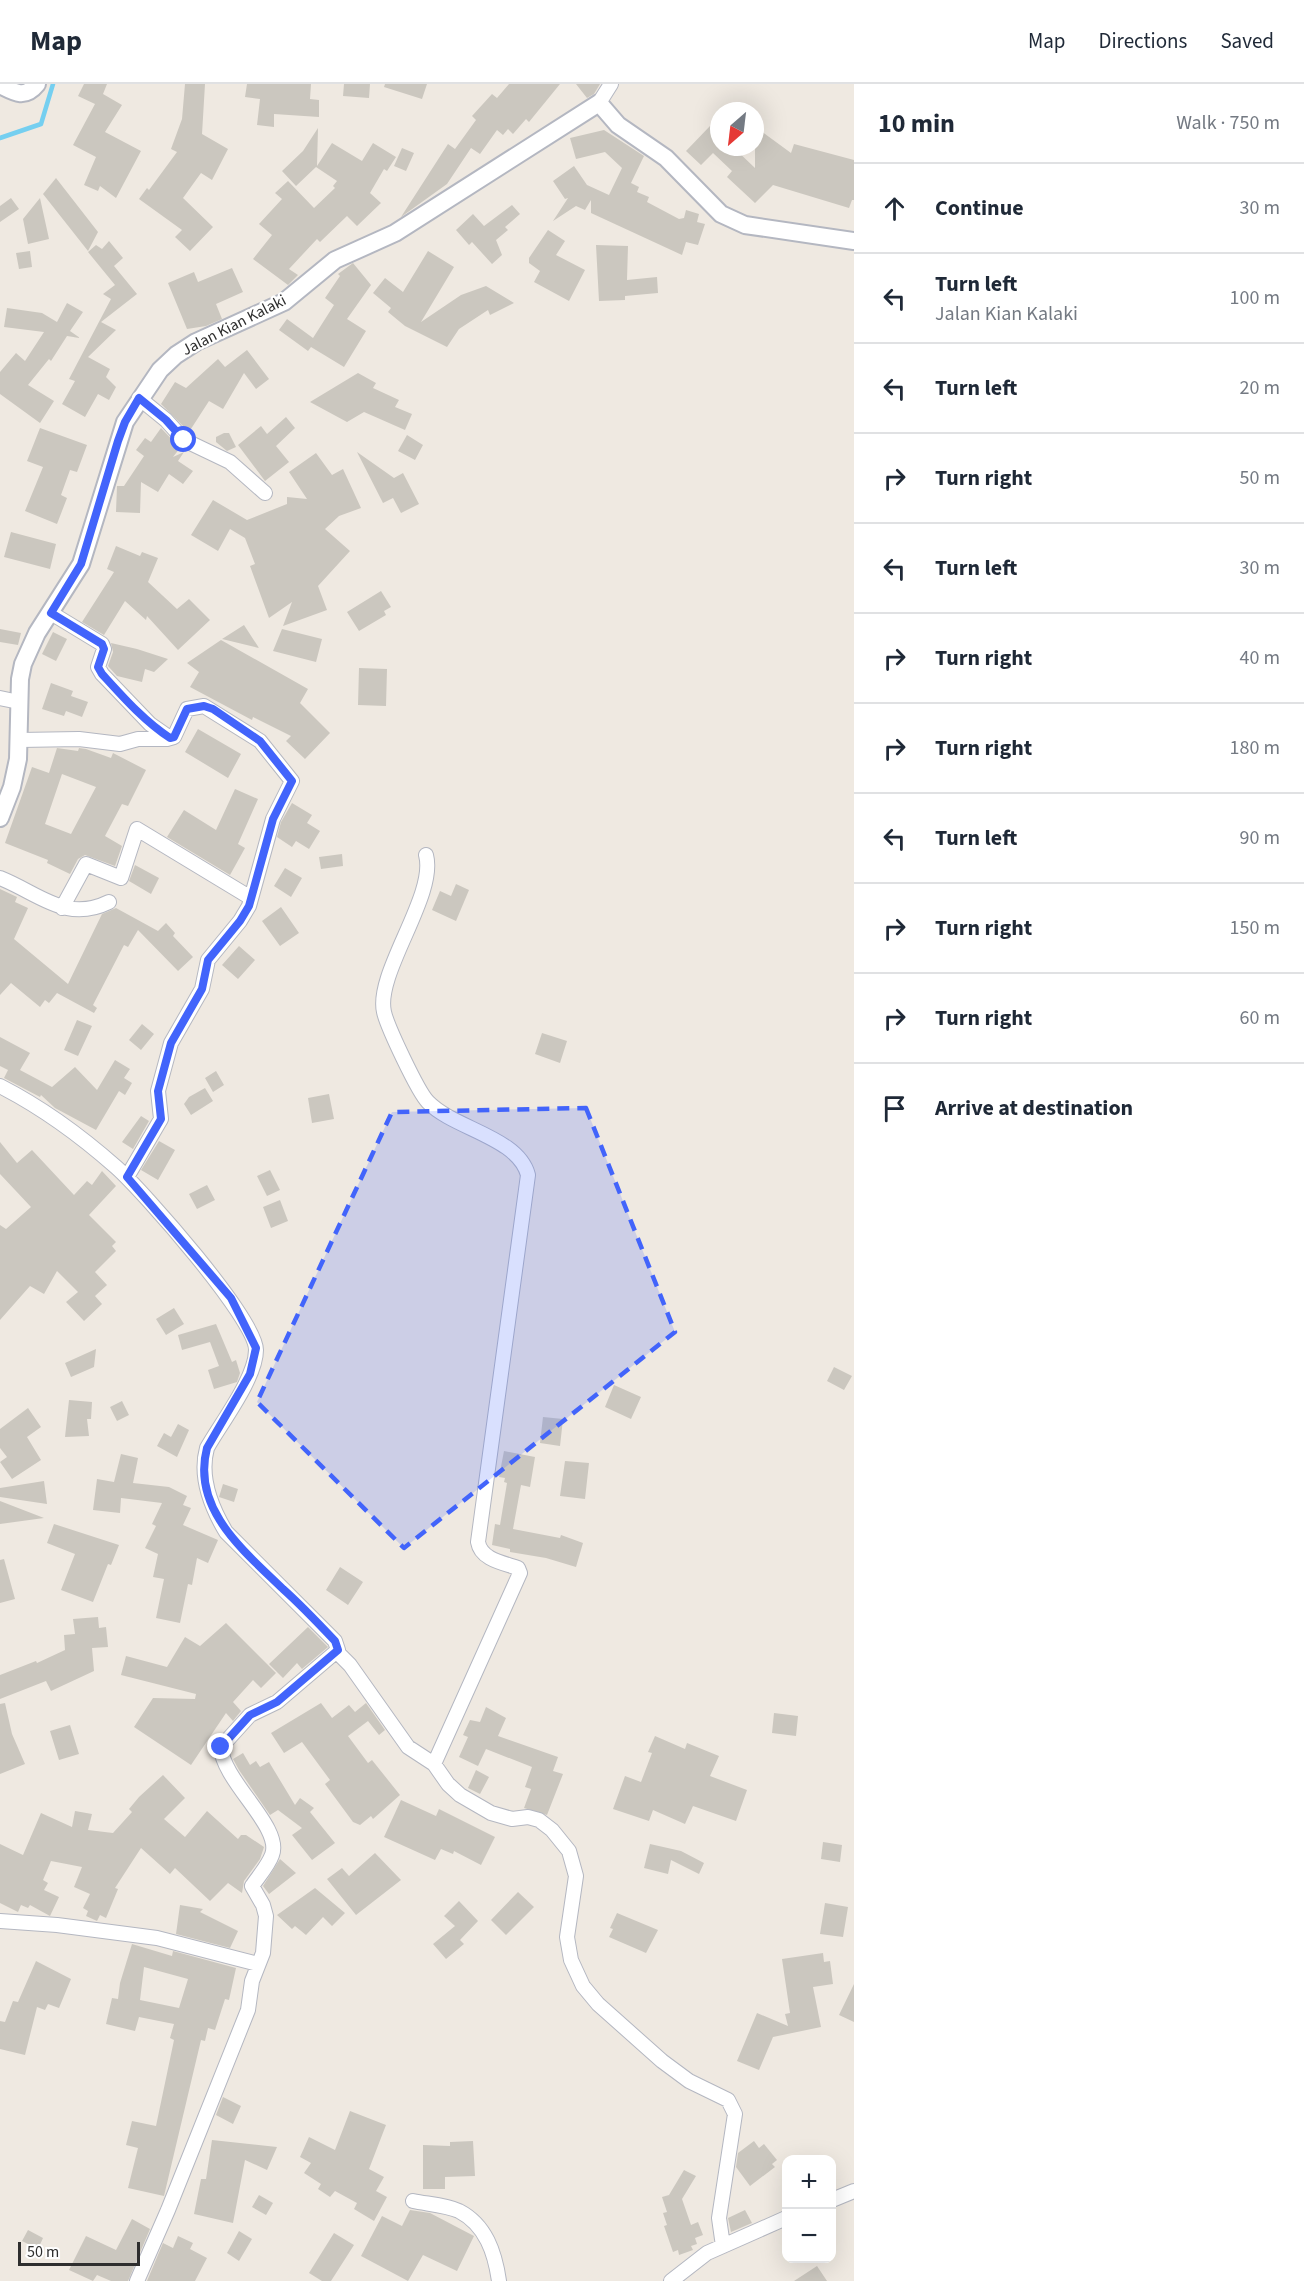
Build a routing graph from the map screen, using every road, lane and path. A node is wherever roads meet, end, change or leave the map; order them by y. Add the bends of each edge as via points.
1 (37, 84) edge
2 (611, 84) edge
3 (0, 85) edge
4 (599, 103) junction
5 (854, 241) edge
6 (139, 398) junction
7 (260, 491) dead end
8 (51, 613) junction
9 (0, 698) edge
10 (19, 702) junction
11 (170, 738) junction
12 (20, 740) junction
13 (0, 819) edge
14 (426, 855) dead end
15 (0, 878) edge
16 (251, 898) junction
17 (109, 902) dead end
18 (62, 908) junction
19 (0, 1086) edge
20 (127, 1177) junction
21 (337, 1652) junction
22 (434, 1764) junction
23 (0, 1921) edge
24 (258, 1964) junction
25 (854, 2191) edge
26 (836, 2198) edge
27 (413, 2201) dead end
28 (782, 2220) edge
29 (723, 2246) junction
30 (137, 2281) edge
31 (499, 2281) edge
32 (671, 2281) edge

1 - 3 street via 27,94
2 - 4 street
4 - 5 street via 618,125 666,158 721,214 745,225
4 - 6 street, Jalan Kian Kalaki via 394,233 334,260 272,310 196,342 176,355
6 - 7 street via 180,438
6 - 8 street, Jalan Kian Kalaki via 118,441 81,564
8 - 10 street, Jalan Kian Kalaki via 23,664
8 - 11 street via 102,644 98,667 102,674 150,724
9 - 10 street
10 - 12 street, Jalan Kian Kalaki
11 - 12 street via 120,744
11 - 16 street via 187,709 204,706 260,741 292,781 273,819
12 - 13 street, Jalan Kian Kalaki via 15,777
14 - 22 street via 422,890 386,987 384,1012 428,1102 514,1152 523,1161 528,1175 478,1542 487,1557 518,1568 520,1573
15 - 18 street
16 - 18 street via 137,829 121,878 86,864
16 - 20 street via 240,921 205,965 202,989 174,1037 162,1071 158,1091 161,1119
17 - 18 street via 87,911
19 - 20 street via 70,1130
20 - 21 street via 231,1298 256,1348 250,1374 207,1448 207,1488 216,1515 237,1545 335,1641
21 - 22 street via 408,1747
21 - 24 street via 277,1702 250,1715 221,1747 226,1769 274,1843 273,1854 252,1886 266,1916
22 - 29 street via 448,1784 474,1805 512,1819 539,1820 552,1830 569,1851 576,1875 567,1937 571,1960 583,1986 662,2061 689,2081 728,2100 735,2114 720,2207
23 - 24 street via 156,1938
24 - 30 street via 248,2010
25 - 26 street
27 - 31 street via 460,2212 469,2220 486,2236
28 - 29 street
29 - 32 street via 707,2253

